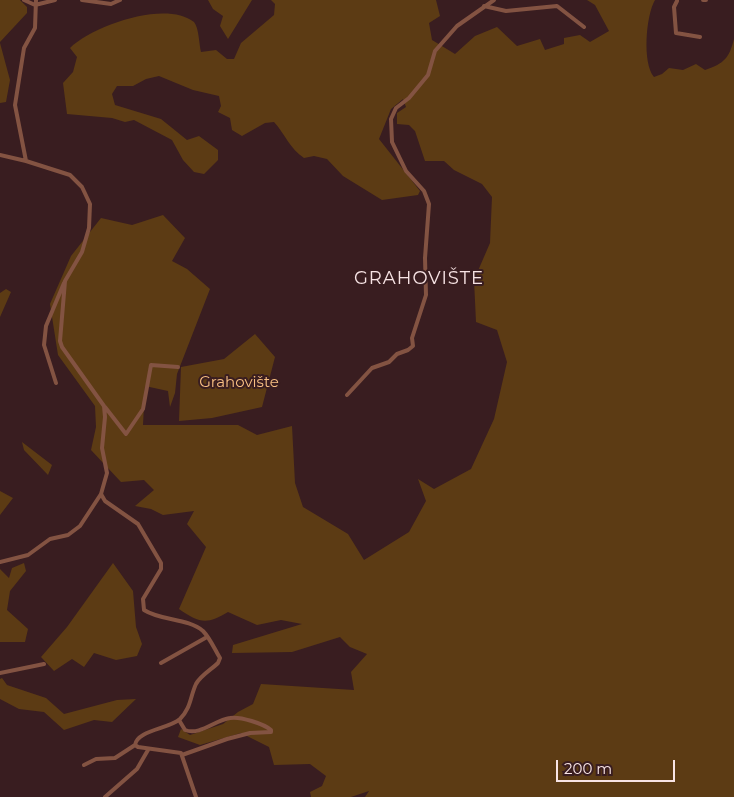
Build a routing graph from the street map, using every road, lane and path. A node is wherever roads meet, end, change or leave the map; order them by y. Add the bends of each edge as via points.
1 (24, 0) edge
2 (36, 0) edge
3 (55, 0) edge
4 (82, 0) edge
5 (120, 0) edge
6 (494, 0) edge
7 (677, 0) edge
8 (34, 5) junction
9 (484, 6) junction
10 (584, 27) dead end
11 (700, 37) dead end
12 (0, 155) edge
13 (26, 161) junction
14 (65, 281) junction
15 (178, 367) dead end
16 (56, 383) dead end
17 (347, 395) dead end
18 (104, 406) junction
19 (101, 494) junction
20 (0, 562) edge
21 (207, 637) junction
22 (160, 663) dead end
23 (44, 664) dead end
24 (0, 673) edge
25 (179, 720) junction
26 (135, 745) junction
27 (148, 750) junction
28 (182, 755) junction
29 (84, 765) dead end
30 (105, 797) edge
31 (196, 797) edge

1 - 8 street
2 - 8 street
3 - 8 street
4 - 5 street via 111,4
6 - 9 street
7 - 11 street via 674,7 676,33
8 - 13 street via 35,28 24,48 15,104
9 - 10 street via 506,11 556,6
9 - 17 street via 457,26 435,51 428,76 396,108 391,119 392,142 406,171 424,190 429,204 426,295 412,338 413,346 389,362 372,368
12 - 13 street
13 - 14 street via 70,176 82,188 90,204 89,228 82,252
14 - 16 street via 46,326 44,345
14 - 18 street via 62,347
15 - 18 street via 151,365 143,409 126,434
18 - 19 street via 102,448 107,472
19 - 20 street via 75,532 50,539 28,554
19 - 21 street via 105,501 138,524 161,563 162,569 143,599 144,610 201,630
21 - 22 street
21 - 25 street via 220,660 196,683 190,706
23 - 24 street
25 - 26 street via 140,735
25 - 28 street via 189,732 230,718 271,730 227,739
26 - 27 street
26 - 29 street via 115,758
27 - 28 street via 176,751
27 - 30 street via 137,769
28 - 31 street

